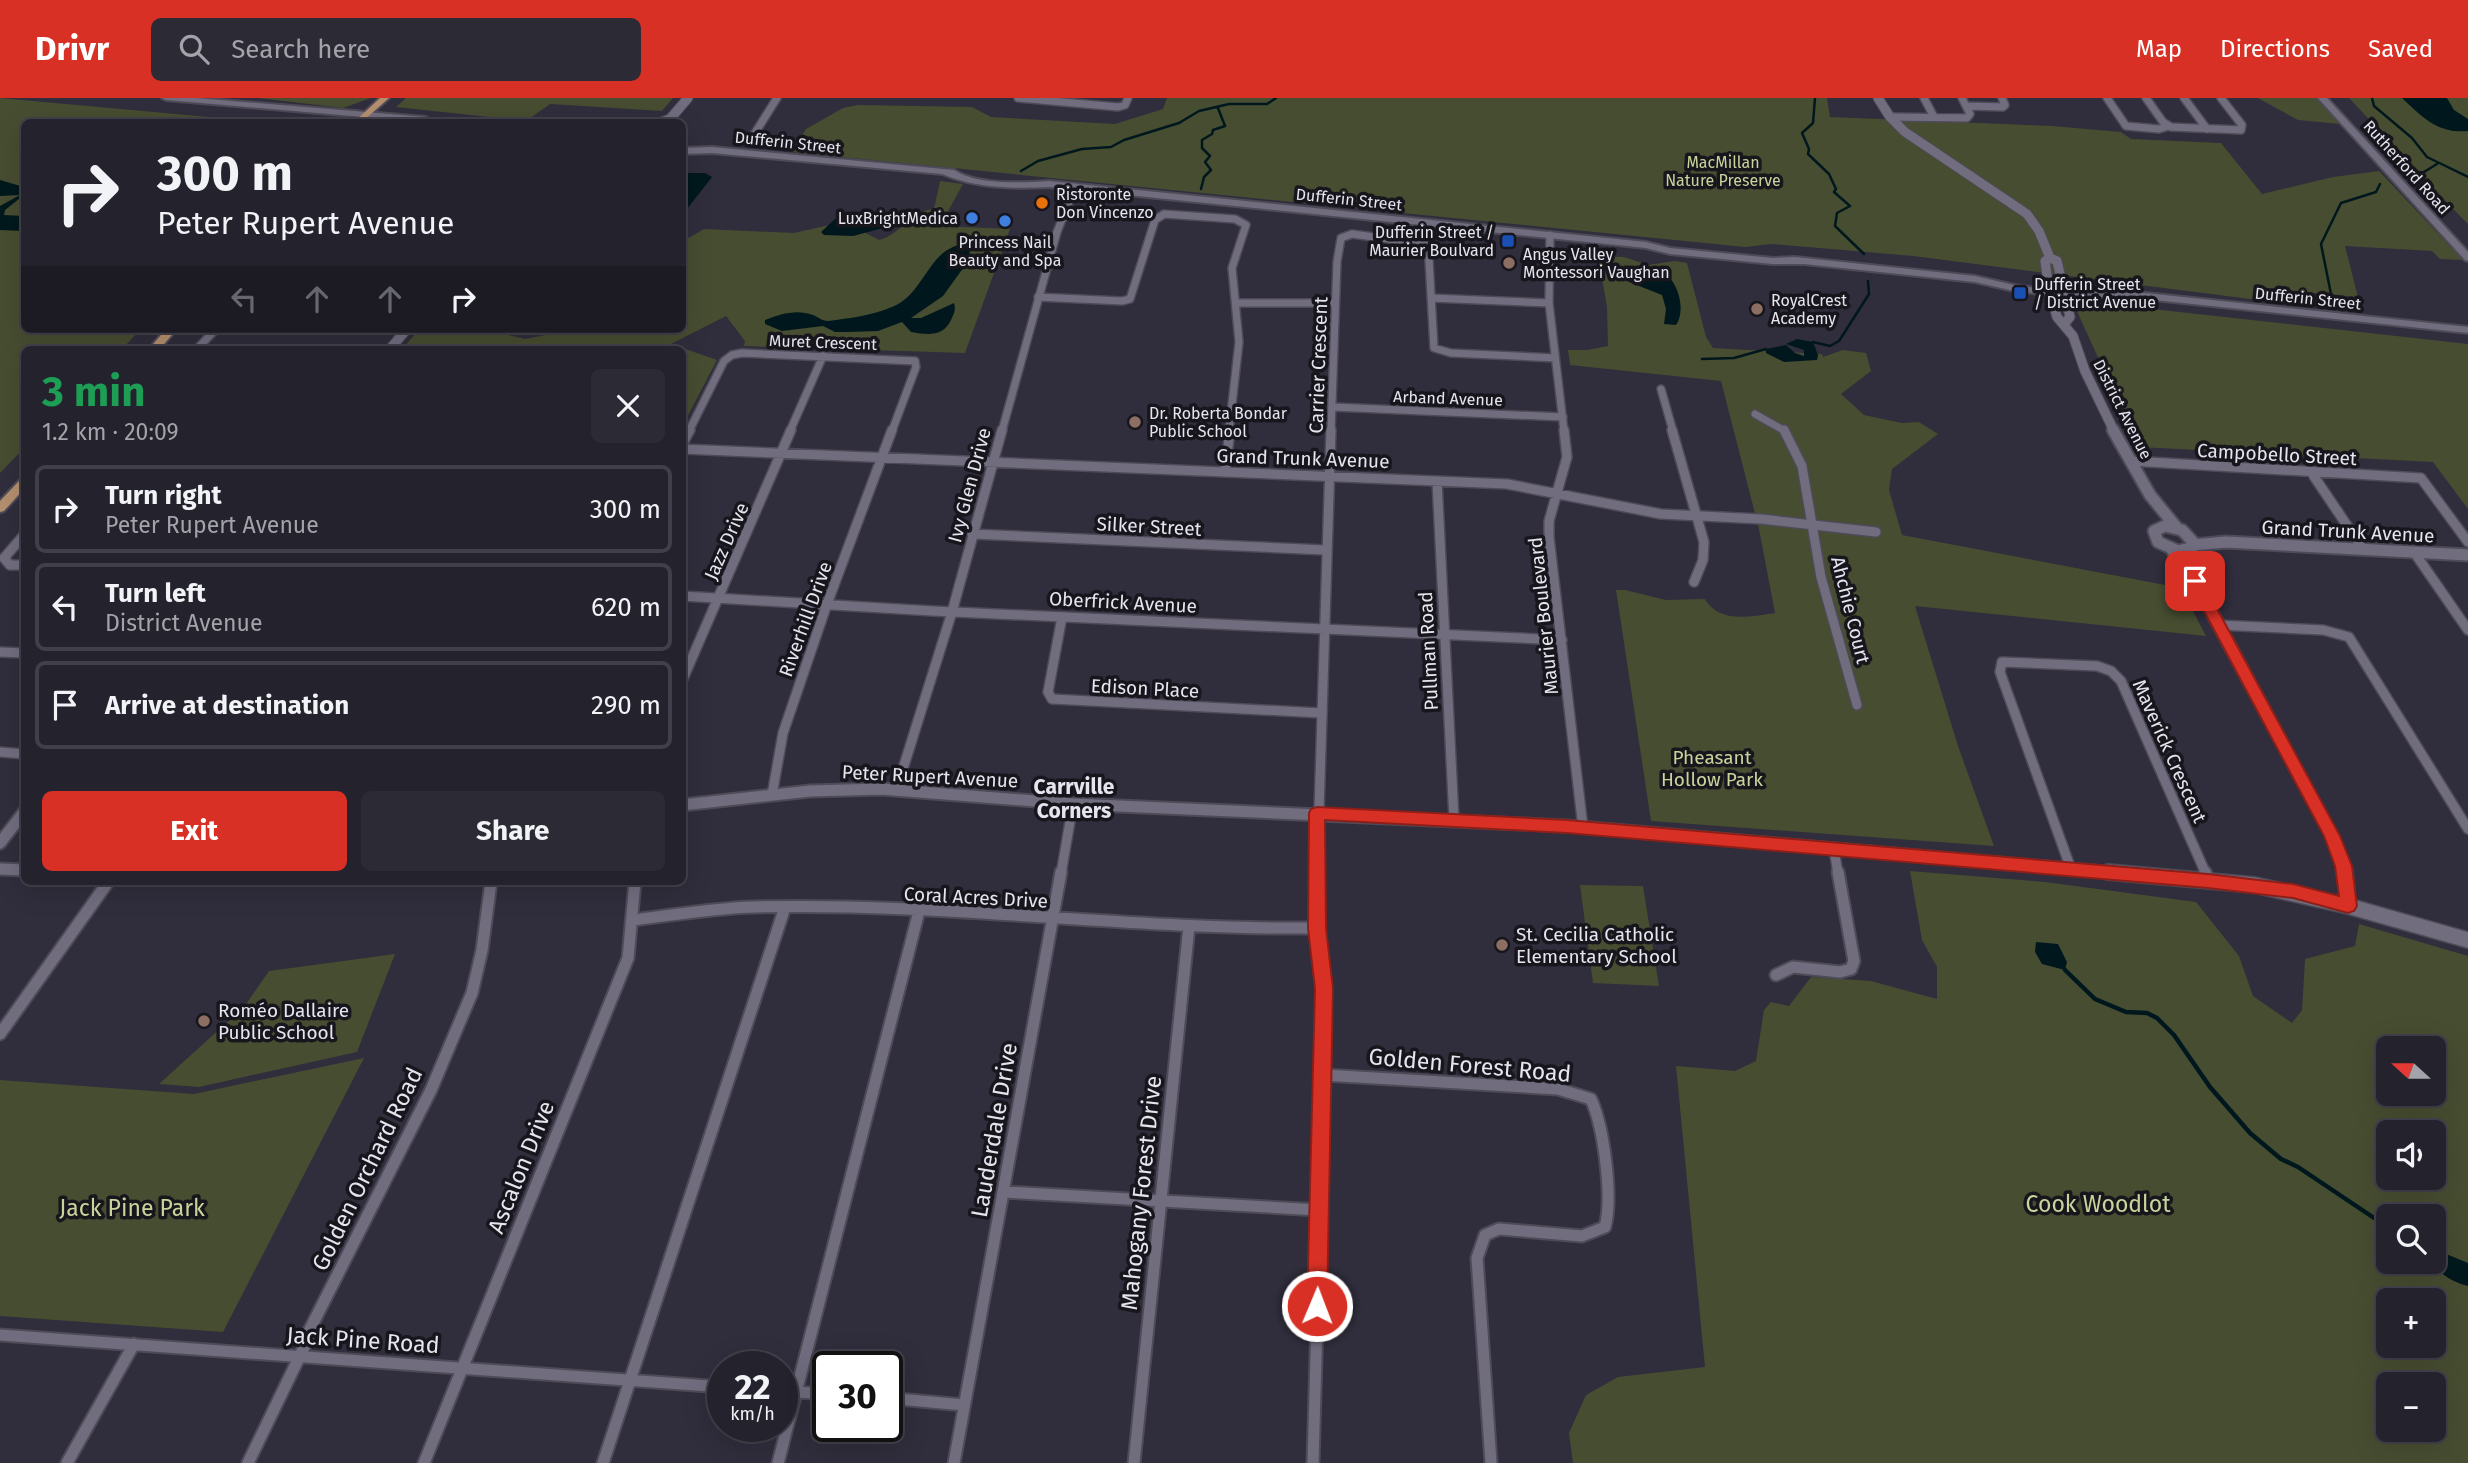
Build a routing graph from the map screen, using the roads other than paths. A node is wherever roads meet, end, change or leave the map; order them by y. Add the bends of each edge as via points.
1 (166, 98) edge
2 (385, 98) edge
3 (396, 98) edge
4 (688, 98) edge
5 (777, 98) edge
6 (1018, 98) edge
7 (1128, 98) edge
8 (1878, 98) edge
9 (1924, 98) edge
10 (1962, 98) edge
11 (2002, 98) edge
12 (2107, 98) edge
13 (2146, 98) edge
14 (2184, 98) edge
15 (2221, 98) edge
16 (2322, 98) edge
17 (2335, 98) edge
18 (1051, 100) edge
19 (1966, 106) junction
20 (1890, 117) junction
21 (1934, 117) junction
22 (368, 119) edge
23 (670, 119) edge
24 (2169, 126) junction
25 (2207, 129) junction
26 (755, 133) dead end
27 (686, 145) edge
28 (686, 150) edge
29 (712, 150) junction
30 (1074, 187) junction
31 (1550, 235) junction
32 (2468, 244) edge
33 (2468, 257) edge
34 (2050, 258) junction
35 (2049, 287) junction
36 (2064, 288) junction
37 (1038, 298) junction
38 (1431, 298) junction
39 (1237, 303) junction
40 (1335, 303) junction
41 (1549, 303) junction
42 (2066, 322) junction
43 (2468, 330) edge
44 (168, 333) edge
45 (212, 333) edge
46 (157, 346) edge
47 (200, 346) edge
48 (823, 356) junction
49 (1555, 358) junction
50 (1661, 389) dead end
51 (1333, 407) junction
52 (1755, 414) dead end
53 (1563, 417) junction
54 (686, 439) edge
55 (686, 447) edge
56 (781, 453) junction
57 (883, 457) junction
58 (2131, 461) junction
59 (992, 462) junction
60 (1226, 472) junction
61 (2311, 472) junction
62 (1329, 477) junction
63 (1437, 481) junction
64 (21, 486) edge
65 (1557, 494) junction
66 (2157, 507) junction
67 (0, 508) edge
68 (1698, 516) junction
69 (1814, 524) junction
70 (2160, 527) junction
71 (2181, 531) junction
72 (1876, 532) dead end
73 (972, 534) junction
74 (21, 539) edge
75 (2226, 541) junction
76 (2468, 542) edge
77 (2191, 548) junction
78 (1325, 550) junction
79 (2172, 550) junction
80 (2363, 550) junction
81 (2414, 552) junction
82 (2468, 555) edge
83 (21, 565) edge
84 (2195, 581) junction
85 (1694, 582) dead end
86 (686, 596) edge
87 (718, 598) junction
88 (827, 604) junction
89 (952, 612) junction
90 (1062, 617) junction
91 (2218, 625) junction
92 (1325, 629) junction
93 (2468, 630) edge
94 (1445, 635) junction
95 (1562, 640) junction
96 (0, 652) edge
97 (21, 653) edge
98 (686, 672) edge
99 (1857, 705) dead end
100 (1321, 713) junction
101 (0, 752) edge
102 (21, 754) edge
103 (896, 791) junction
104 (772, 795) junction
105 (686, 804) edge
106 (1073, 804) junction
107 (1317, 813) junction
108 (21, 816) edge
109 (1454, 819) junction
110 (1583, 828) junction
111 (2468, 829) edge
112 (0, 843) edge
113 (1833, 849) junction
114 (0, 869) edge
115 (2071, 869) junction
116 (21, 870) edge
117 (2208, 881) junction
118 (106, 885) edge
119 (491, 885) edge
120 (635, 885) edge
121 (2348, 906) junction
122 (785, 907) junction
123 (919, 911) junction
124 (1053, 918) junction
125 (633, 920) junction
126 (1189, 926) junction
127 (1317, 928) junction
128 (2468, 940) edge
129 (1776, 975) dead end
130 (0, 1034) edge
131 (1324, 1075) junction
132 (1005, 1192) junction
133 (1160, 1202) junction
134 (1320, 1210) junction
135 (0, 1335) edge
136 (134, 1344) junction
137 (300, 1356) junction
138 (798, 1359) edge
139 (463, 1367) junction
140 (630, 1381) junction
141 (707, 1386) edge
142 (903, 1399) edge
143 (964, 1405) junction
144 (781, 1442) edge
145 (67, 1463) edge
146 (248, 1463) edge
147 (424, 1463) edge
148 (603, 1463) edge
149 (778, 1463) edge
150 (954, 1463) edge
151 (1133, 1463) edge
152 (1313, 1463) edge
153 (1491, 1463) edge

1 - 22 main road
2 - 22 main road
3 - 22 main road
4 - 23 street
5 - 26 street
6 - 18 street
7 - 18 street via 1118,107
8 - 20 street
9 - 21 street
10 - 19 street
11 - 19 street via 2003,107
12 - 24 street via 2126,126
13 - 24 street
14 - 25 street
15 - 25 street via 2243,128
16 - 33 main road, Rutherford Road
17 - 32 main road, Rutherford Road
19 - 21 street via 1967,118
20 - 21 street
20 - 34 street via 2021,208 2038,227
24 - 25 street
27 - 29 main road, Dufferin Street
28 - 29 main road, Dufferin Street
29 - 30 main road, Dufferin Street
30 - 31 main road, Dufferin Street
30 - 37 street, Ivy Glen Drive
31 - 35 main road, Dufferin Street
31 - 41 street, Maurier Boulevard
34 - 35 street via 2045,261
34 - 36 street via 2057,261
35 - 36 main road, Dufferin Street
35 - 42 street, District Avenue via 2057,317
36 - 42 street, District Avenue via 2070,317
36 - 43 main road, Dufferin Street via 2124,298 2145,296
37 - 39 street via 1130,299 1156,220 1171,214 1236,219 1246,225 1232,268
37 - 59 street, Ivy Glen Drive
38 - 40 street, Carrier Crescent via 1432,245 1345,234 1339,243
38 - 41 street
38 - 49 street, Carrier Crescent via 1432,344 1440,351
39 - 40 street
39 - 60 street via 1239,342
40 - 51 street, Carrier Crescent
41 - 49 street, Maurier Boulevard
42 - 58 street, District Avenue via 2086,377
44 - 46 main road
45 - 47 street
48 - 54 street, Muret Crescent via 742,353 729,357
48 - 56 street, Jazz Drive
48 - 57 street, Muret Crescent via 915,362
49 - 53 street, Maurier Boulevard
50 - 68 street
51 - 53 street, Arband Avenue
51 - 62 street, Carrier Crescent
52 - 69 street, Ahchie Court via 1774,421 1790,437 1805,475
53 - 65 street, Maurier Boulevard via 1567,457
55 - 56 street, Grand Trunk Avenue
56 - 57 street, Grand Trunk Avenue
56 - 87 street, Jazz Drive
57 - 59 street, Grand Trunk Avenue
57 - 88 street, Riverhill Drive
58 - 61 street, Campobello Street
58 - 66 street, District Avenue
59 - 60 street, Grand Trunk Avenue
59 - 73 street, Ivy Glen Drive
60 - 62 street, Grand Trunk Avenue
61 - 76 street, Campobello Street via 2421,478
61 - 80 street
62 - 63 street, Grand Trunk Avenue
62 - 78 street, Carrier Crescent
63 - 65 street, Grand Trunk Avenue via 1507,484
63 - 94 street, Pullman Road
64 - 67 main road
65 - 68 street, Grand Trunk Avenue via 1638,511
65 - 95 street, Maurier Boulevard via 1549,521
66 - 70 street, District Avenue
66 - 71 street, District Avenue
68 - 69 street, Grand Trunk Avenue
68 - 85 street via 1703,560
69 - 72 street, Grand Trunk Avenue
69 - 99 street, Ahchie Court via 1821,577
70 - 71 street, Grand Trunk Avenue
70 - 79 street, District Avenue via 2154,531 2155,539
71 - 75 street, Grand Trunk Avenue
71 - 77 street, District Avenue via 2192,539
73 - 78 street, Silker Street
73 - 89 street, Ivy Glen Drive
74 - 83 street via 4,561
75 - 77 street, Grand Trunk Avenue
75 - 80 street, Grand Trunk Avenue
77 - 79 street, Grand Trunk Avenue
77 - 84 street
78 - 92 street, Carrier Crescent
79 - 84 street
80 - 81 street, Grand Trunk Avenue
81 - 82 street, Grand Trunk Avenue
81 - 93 street
84 - 91 street
86 - 87 street, Oberfrick Avenue
87 - 88 street, Oberfrick Avenue
87 - 98 street, Jazz Drive
88 - 89 street, Oberfrick Avenue
88 - 104 street, Riverhill Drive via 783,733
89 - 90 street, Oberfrick Avenue
89 - 103 street, Ivy Glen Drive
90 - 92 street, Oberfrick Avenue
90 - 100 street, Edison Place via 1048,692 1052,699
91 - 111 street via 2330,631 2349,637
91 - 121 street via 2332,836 2344,866
92 - 94 street, Oberfrick Avenue
92 - 100 street, Carrier Crescent
94 - 95 street, Oberfrick Avenue
94 - 109 street, Pullman Road
95 - 110 street, Maurier Boulevard
96 - 97 street
100 - 107 street, Carrier Crescent
101 - 102 street
103 - 104 street, Peter Rupert Avenue
103 - 106 street, Peter Rupert Avenue
104 - 105 street, Peter Rupert Avenue
106 - 107 street, Peter Rupert Avenue
106 - 124 street, Lauderdale Drive
107 - 109 street, Peter Rupert Avenue
107 - 127 street
108 - 112 street
109 - 110 street, Peter Rupert Avenue
110 - 113 street, Peter Rupert Avenue
113 - 115 street, Peter Rupert Avenue
113 - 129 street via 1854,961 1850,969 1840,972 1793,967
114 - 116 street
115 - 117 street, Peter Rupert Avenue
115 - 117 street, Maverick Crescent via 2000,672 2001,662 2097,666 2121,681
117 - 121 street, Peter Rupert Avenue via 2293,891
118 - 130 street
119 - 137 street, Golden Orchard Road via 472,993 431,1090
120 - 125 street, Ascalon Drive
121 - 128 street, Peter Rupert Avenue
122 - 123 street, Coral Acres Drive
122 - 125 street, Coral Acres Drive
122 - 140 street
123 - 124 street, Coral Acres Drive
123 - 138 street
124 - 126 street, Coral Acres Drive
124 - 132 street, Lauderdale Drive
125 - 139 street, Ascalon Drive via 628,958
126 - 127 street, Coral Acres Drive
126 - 133 street, Mahogany Forest Drive
127 - 131 street via 1324,989
131 - 134 street
131 - 153 street, Golden Forest Road via 1558,1089 1591,1100 1598,1115 1610,1208 1605,1227 1582,1236 1499,1229 1485,1235 1480,1245 1477,1258
132 - 133 street
132 - 143 street, Lauderdale Drive
133 - 134 street
133 - 151 street, Mahogany Forest Drive
134 - 152 street
135 - 136 street, Jack Pine Road
136 - 137 street, Jack Pine Road
136 - 145 street
137 - 139 street, Jack Pine Road
137 - 146 street, Golden Orchard Road
139 - 140 street, Jack Pine Road
139 - 147 street, Ascalon Drive
140 - 141 street, Jack Pine Road
140 - 148 street
142 - 143 street
143 - 150 street, Lauderdale Drive
144 - 149 street

